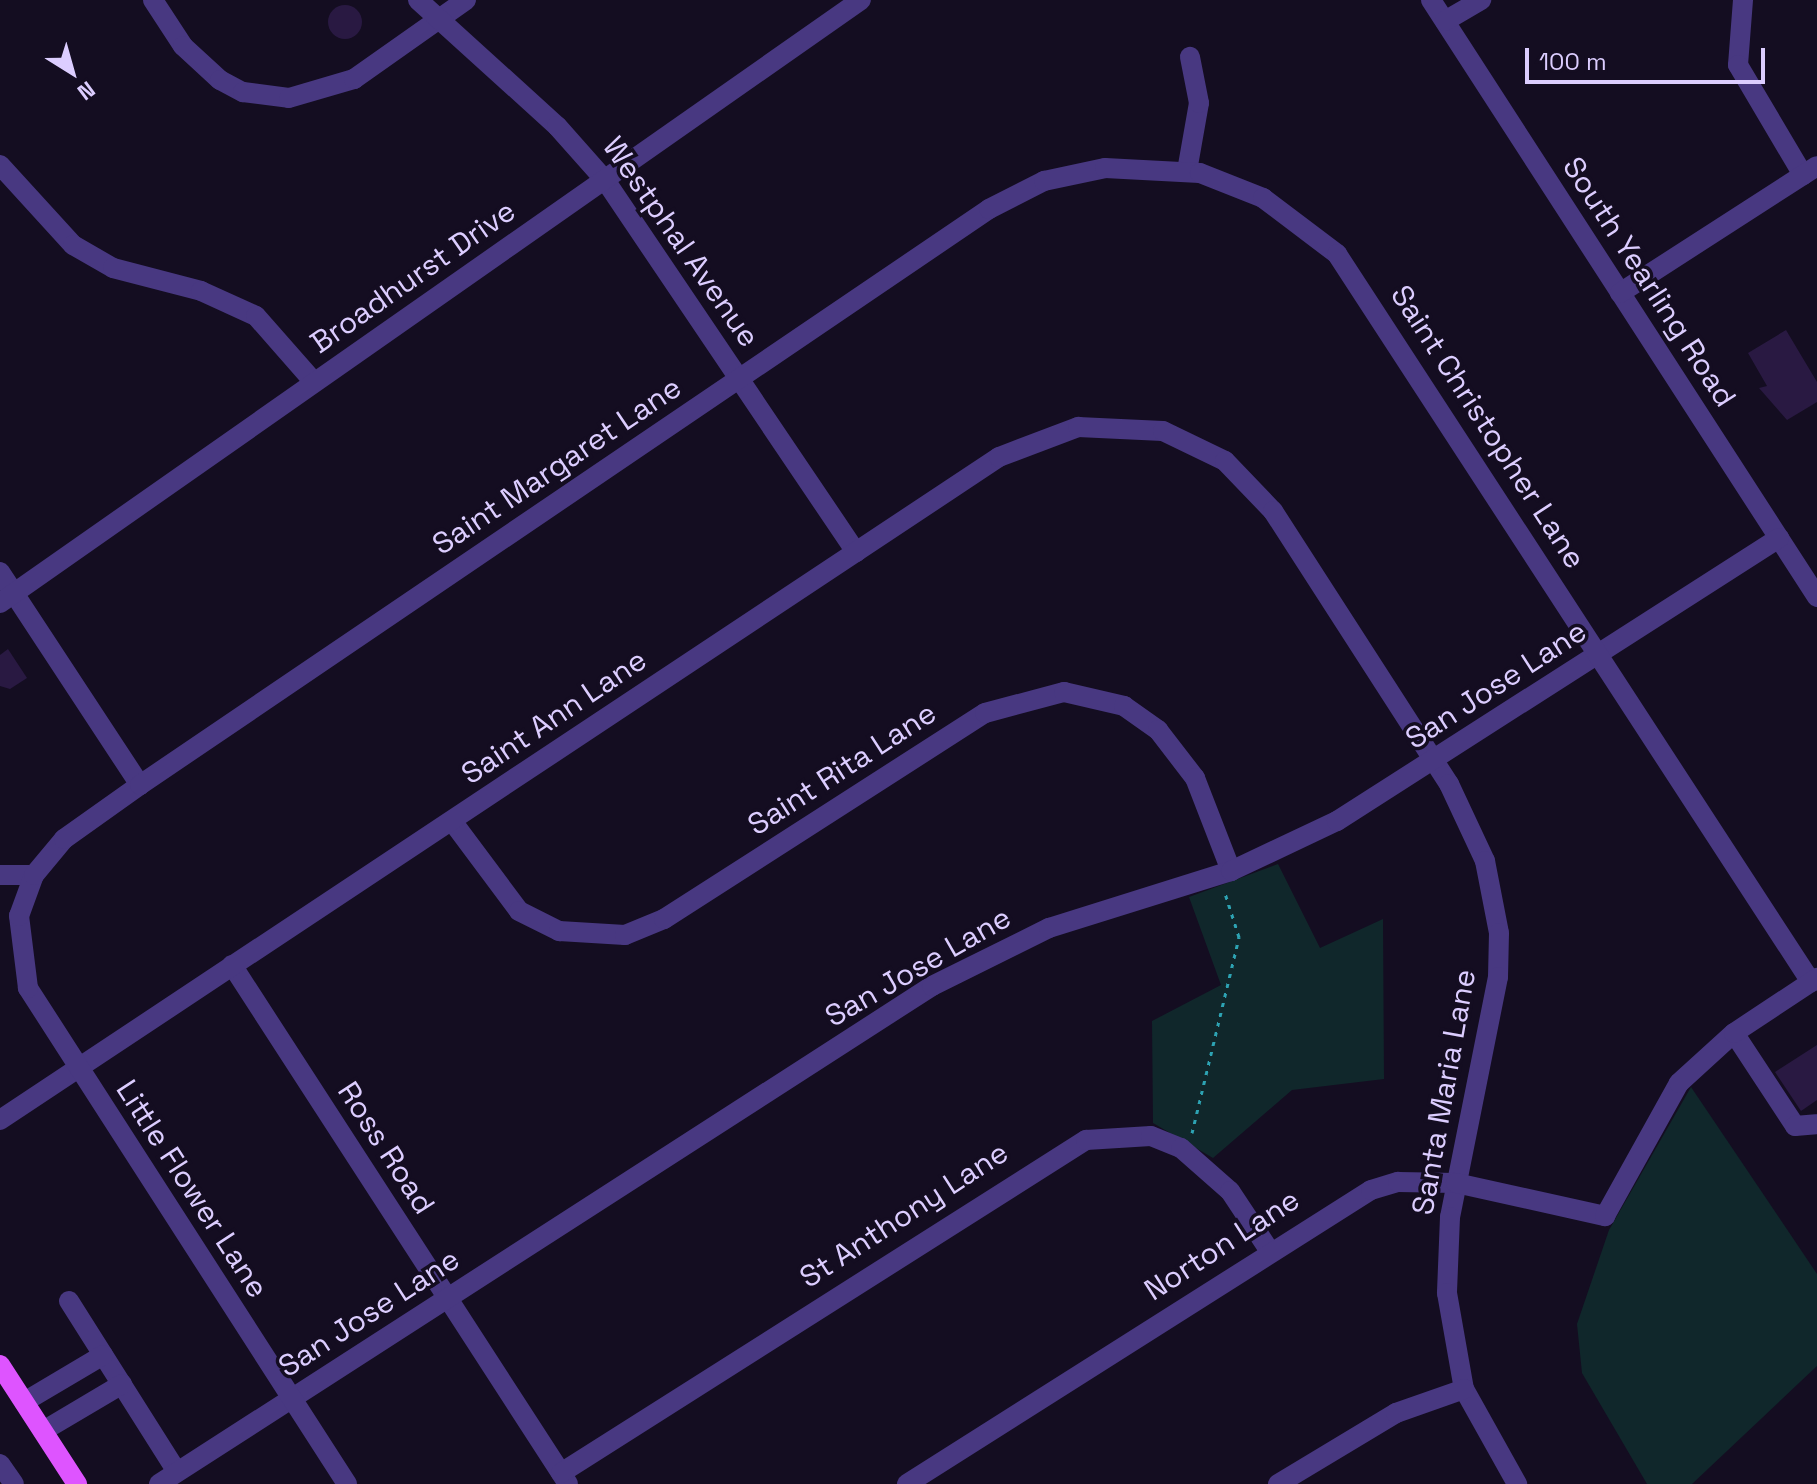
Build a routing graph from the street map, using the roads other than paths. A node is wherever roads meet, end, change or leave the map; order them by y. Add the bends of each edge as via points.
1 (153, 0) edge
2 (418, 0) edge
3 (466, 0) edge
4 (861, 0) edge
5 (1431, 0) edge
6 (1481, 0) edge
7 (1743, 0) edge
8 (436, 21) junction
9 (1445, 21) junction
10 (1190, 57) dead end
11 (0, 165) edge
12 (1187, 171) junction
13 (1810, 171) edge
14 (605, 180) junction
15 (1620, 293) junction
16 (740, 377) junction
17 (314, 382) junction
18 (1163, 431) joint
19 (1779, 538) junction
20 (856, 552) junction
21 (0, 572) edge
22 (1817, 597) edge
23 (7, 598) edge
24 (1600, 655) junction
25 (1435, 760) junction
26 (140, 785) junction
27 (452, 821) junction
28 (1225, 873) junction
29 (0, 875) edge
30 (34, 875) junction
31 (19, 916) joint
32 (9, 947) edge
33 (232, 965) junction
34 (1814, 980) edge
35 (1734, 1033) junction
36 (77, 1069) junction
37 (0, 1120) edge
38 (1817, 1124) edge
39 (1456, 1183) junction
40 (1269, 1250) junction
41 (448, 1298) junction
42 (69, 1301) dead end
43 (103, 1355) junction
44 (0, 1365) edge
45 (122, 1384) junction
46 (1464, 1389) junction
47 (292, 1398) junction
48 (24, 1402) junction
49 (43, 1431) junction
50 (0, 1464) edge
51 (177, 1472) junction
52 (564, 1478) edge
53 (71, 1482) edge
54 (14, 1484) edge
55 (159, 1484) edge
56 (347, 1484) edge
57 (907, 1484) edge
58 (1278, 1484) edge
59 (1517, 1484) edge

1 - 8 street via 200,65 243,92 266,97 333,90
2 - 8 street, Westphal Avenue
3 - 8 street
4 - 14 street, Broadhurst Drive
5 - 9 street, South Yearling Road
6 - 9 street
7 - 13 street via 1738,65
8 - 14 street, Westphal Avenue via 541,110
9 - 15 street, South Yearling Road
10 - 12 street via 1199,103
11 - 17 street via 73,245 113,268 201,291 256,316
12 - 16 street, Saint Margaret Lane via 1105,168 1016,193
12 - 24 street, Saint Christopher Lane via 1263,198 1337,254
13 - 15 street
14 - 16 street, Westphal Avenue
14 - 17 street, Broadhurst Drive
15 - 19 street, South Yearling Road
16 - 20 street, Westphal Avenue
16 - 26 street, Saint Margaret Lane
17 - 23 street, Broadhurst Drive
18 - 20 street, Saint Ann Lane via 1078,427 1039,438
18 - 25 street, Santa Maria Lane via 1225,461 1273,511
19 - 22 street, South Yearling Road
19 - 24 street, San Jose Lane
20 - 27 street, Saint Ann Lane
21 - 23 street
23 - 26 street
24 - 25 street, San Jose Lane
24 - 34 street, Saint Christopher Lane
25 - 28 street, San Jose Lane via 1337,821
25 - 39 street, Santa Maria Lane via 1485,861 1499,933 1493,1014
26 - 30 street, Saint Margaret Lane via 64,839
27 - 28 street, Saint Rita Lane via 519,911 559,931 625,935 664,919 985,713 1064,692 1124,706 1169,741 1195,778
27 - 33 street, Saint Ann Lane
28 - 41 street, San Jose Lane via 1049,928 932,986
29 - 30 street
30 - 31 street, Saint Margaret Lane
31 - 32 street, Little Flower Lane
32 - 36 street, Little Flower Lane
33 - 36 street, Saint Ann Lane
33 - 41 street, Ross Road
34 - 35 street
35 - 38 street via 1795,1126
35 - 39 street, Norton Lane via 1663,1107 1605,1216
36 - 37 street, Saint Ann Lane
36 - 47 street, Little Flower Lane
39 - 40 street, Norton Lane via 1398,1182 1371,1190
39 - 46 street, Santa Maria Lane via 1447,1293
40 - 52 street, St Anthony Lane via 1230,1191 1181,1148 1117,1134 1055,1153
40 - 57 street, Norton Lane
41 - 47 street, San Jose Lane
41 - 52 street, Ross Road
42 - 43 street
43 - 45 street
43 - 48 street
44 - 48 main road
45 - 49 street
45 - 51 street
46 - 58 street via 1396,1413
46 - 59 street, Santa Maria Lane
47 - 51 street, San Jose Lane
47 - 56 street, Little Flower Lane
48 - 49 main road
49 - 53 main road
50 - 54 street
51 - 55 street, San Jose Lane

